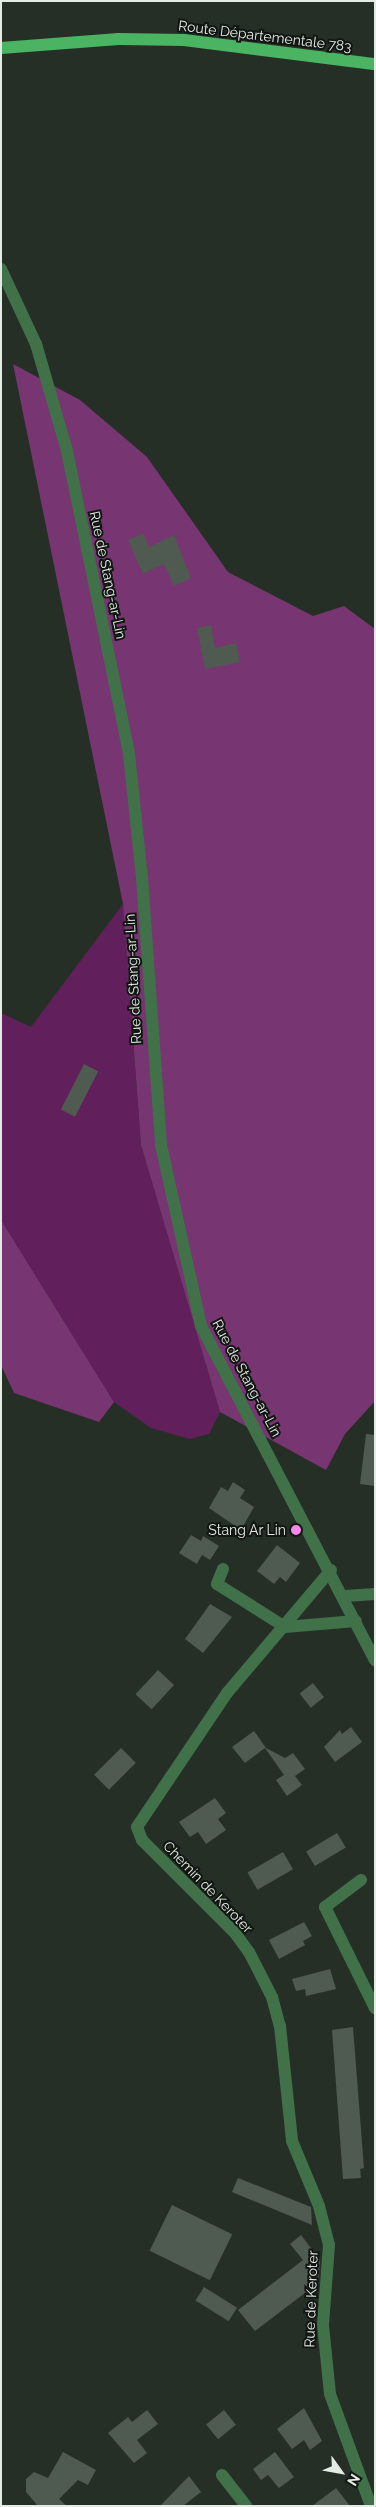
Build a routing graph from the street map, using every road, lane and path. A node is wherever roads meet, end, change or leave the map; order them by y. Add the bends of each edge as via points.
1 (1, 48) edge
2 (375, 64) edge
3 (1, 269) edge
4 (223, 1569) dead end
5 (331, 1570) junction
6 (375, 1594) edge
7 (345, 1596) junction
8 (356, 1621) junction
9 (285, 1627) junction
10 (375, 1660) edge
11 (361, 1880) dead end
12 (375, 2008) edge
13 (319, 2206) joint
14 (222, 2475) dead end
15 (246, 2506) edge
16 (371, 2506) edge

1 - 2 main road, Route Départementale 783 via 110,39 184,40
3 - 5 street, Rue de Stang-ar-Lin via 36,344 65,442 129,754 142,878 155,1094 161,1144 187,1274 201,1326
4 - 9 street via 218,1584
5 - 7 street, Rue de Stang-ar-Lin
5 - 9 street, Chemin de Keroter
6 - 7 street
7 - 8 street, Rue de Stang-ar-Lin
8 - 9 street
8 - 10 street, Rue de Stang-ar-Lin
9 - 13 street, Chemin de Keroter via 228,1693 137,1827 142,1840 235,1933 262,1973 280,2026 292,2141
11 - 12 street via 325,1907
13 - 16 street, Rue de Keroter via 329,2245 323,2325 330,2394 342,2437
14 - 15 street

